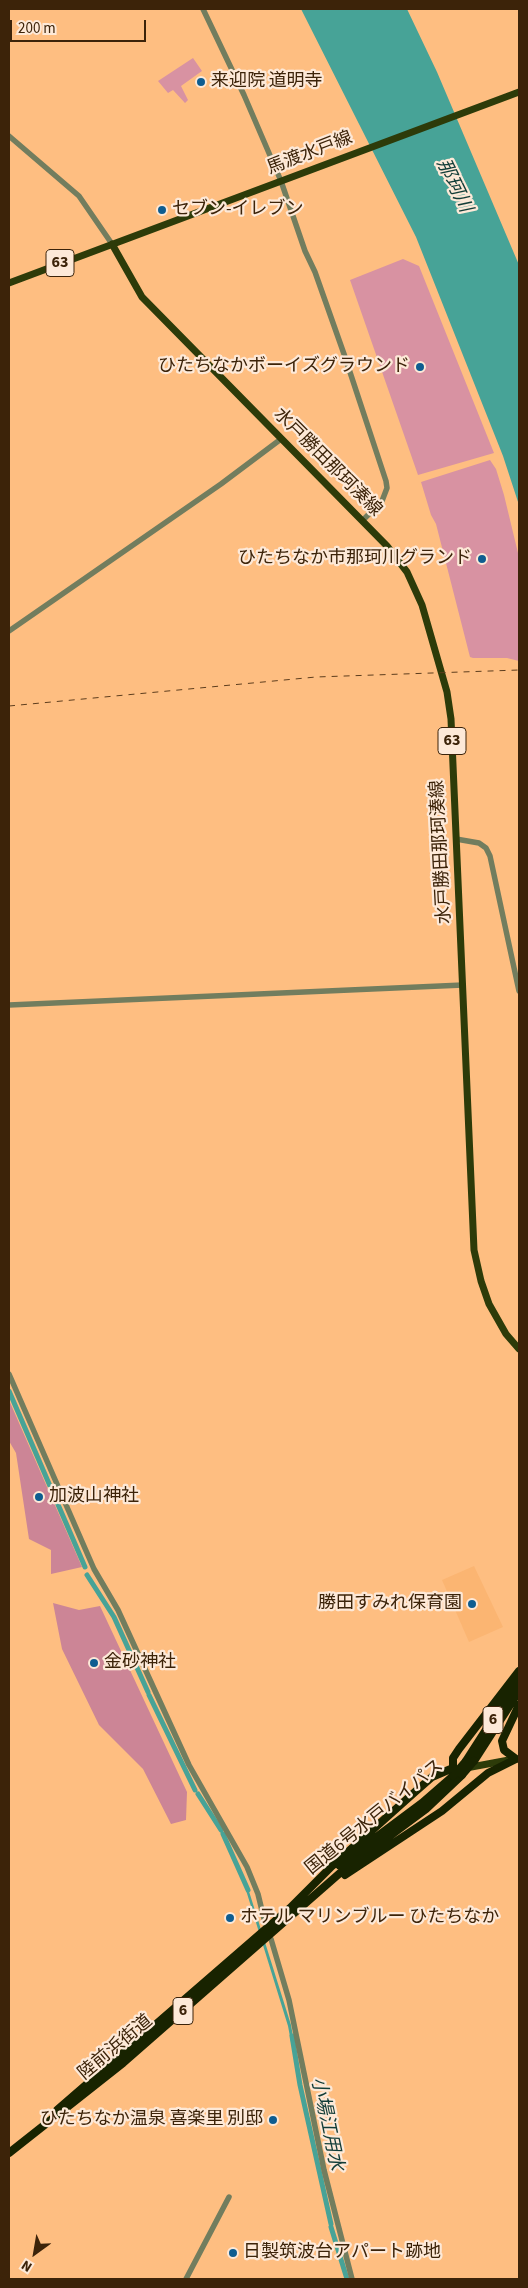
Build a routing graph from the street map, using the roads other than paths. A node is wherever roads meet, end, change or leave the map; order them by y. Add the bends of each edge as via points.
1 (203, 9) edge
2 (519, 92) edge
3 (9, 136) edge
4 (281, 181) junction
5 (112, 244) junction
6 (9, 283) edge
7 (281, 439) junction
8 (363, 520) junction
9 (9, 632) edge
10 (456, 839) junction
11 (463, 985) junction
12 (519, 991) edge
13 (9, 1005) edge
14 (519, 1348) edge
15 (9, 1374) edge
16 (519, 1671) edge
17 (519, 1678) edge
18 (519, 1691) edge
19 (519, 1705) edge
20 (518, 1759) edge
21 (470, 1761) junction
22 (453, 1772) junction
23 (307, 1902) junction
24 (296, 1903) junction
25 (265, 1923) dead end
26 (271, 1939) dead end
27 (55, 2115) junction
28 (9, 2153) edge
29 (229, 2197) dead end
30 (186, 2279) edge
31 (352, 2279) edge

1 - 4 street
2 - 4 main road, 馬渡水戸線
3 - 5 street via 79,196
4 - 5 main road, 馬渡水戸線
4 - 8 street via 386,481 382,501
5 - 6 main road, 63
5 - 7 main road, 水戸勝田那珂湊線 / 63 via 142,297
7 - 8 main road, 水戸勝田那珂湊線 / 63
7 - 9 street
8 - 10 main road, 水戸勝田那珂湊線 / 63 via 399,560 422,605 449,705
10 - 11 main road, 水戸勝田那珂湊線 / 63
10 - 12 street via 479,843 490,856
11 - 13 street
11 - 14 main road, 水戸勝田那珂湊線 / 63 via 477,1265 484,1294 493,1312
15 - 25 street via 94,1569 118,1610 189,1765 248,1868
16 - 22 highway via 459,1749 454,1758
17 - 21 highway, 国道6号水戸バイパス / 6
18 - 21 highway, 国道6号水戸バイパス / 6
19 - 20 highway via 502,1741 504,1750
20 - 22 main road
20 - 23 highway via 488,1772 442,1811
21 - 22 highway, 国道6号水戸バイパス / 6, bridge
21 - 23 highway, 国道6号水戸バイパス / 6, bridge via 462,1775 435,1801
22 - 24 highway, 国道6号水戸バイパス / 6 via 426,1800 350,1857
22 - 24 highway via 432,1777 332,1866
23 - 27 highway, 陸前浜街道 / 6 via 145,2044
24 - 27 highway, 陸前浜街道 / 6
26 - 31 street via 296,2027 324,2170
27 - 28 highway, 陸前浜街道 / 6
29 - 30 street

